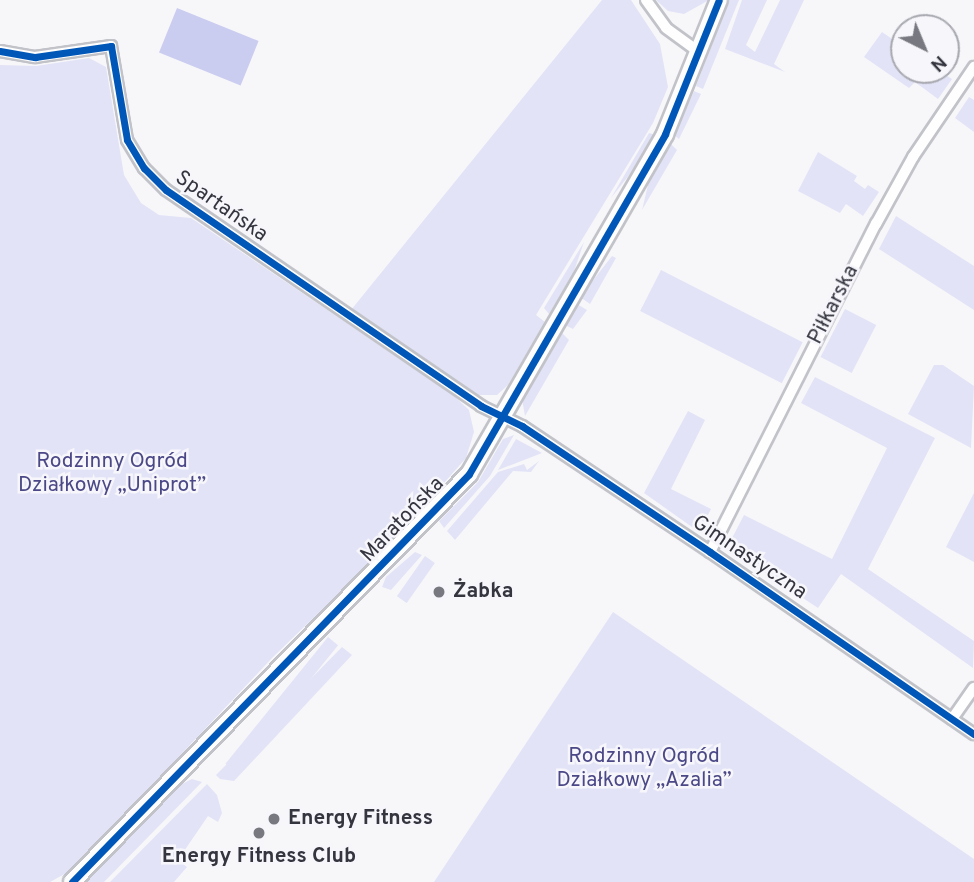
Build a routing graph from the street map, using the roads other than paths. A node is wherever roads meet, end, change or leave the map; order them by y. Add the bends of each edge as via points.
1 (646, 0) edge
2 (719, 0) edge
3 (0, 51) edge
4 (699, 52) junction
5 (974, 67) edge
6 (481, 406) joint
7 (501, 415) junction
8 (710, 552) junction
9 (974, 688) edge
10 (952, 719) junction
11 (974, 734) edge
12 (72, 882) edge

1 - 4 street via 666,27
2 - 4 main road, Maratońska
3 - 6 street, Spartańska via 35,57 111,46 127,140 153,179
4 - 7 main road, Maratońska via 646,170
5 - 8 street, Piłkarska via 913,156
6 - 7 street, Gimnastyczna
7 - 8 street, Gimnastyczna
7 - 12 main road, Maratońska via 469,474 442,506
8 - 10 street, Gimnastyczna
9 - 10 street
10 - 11 street, Gimnastyczna

